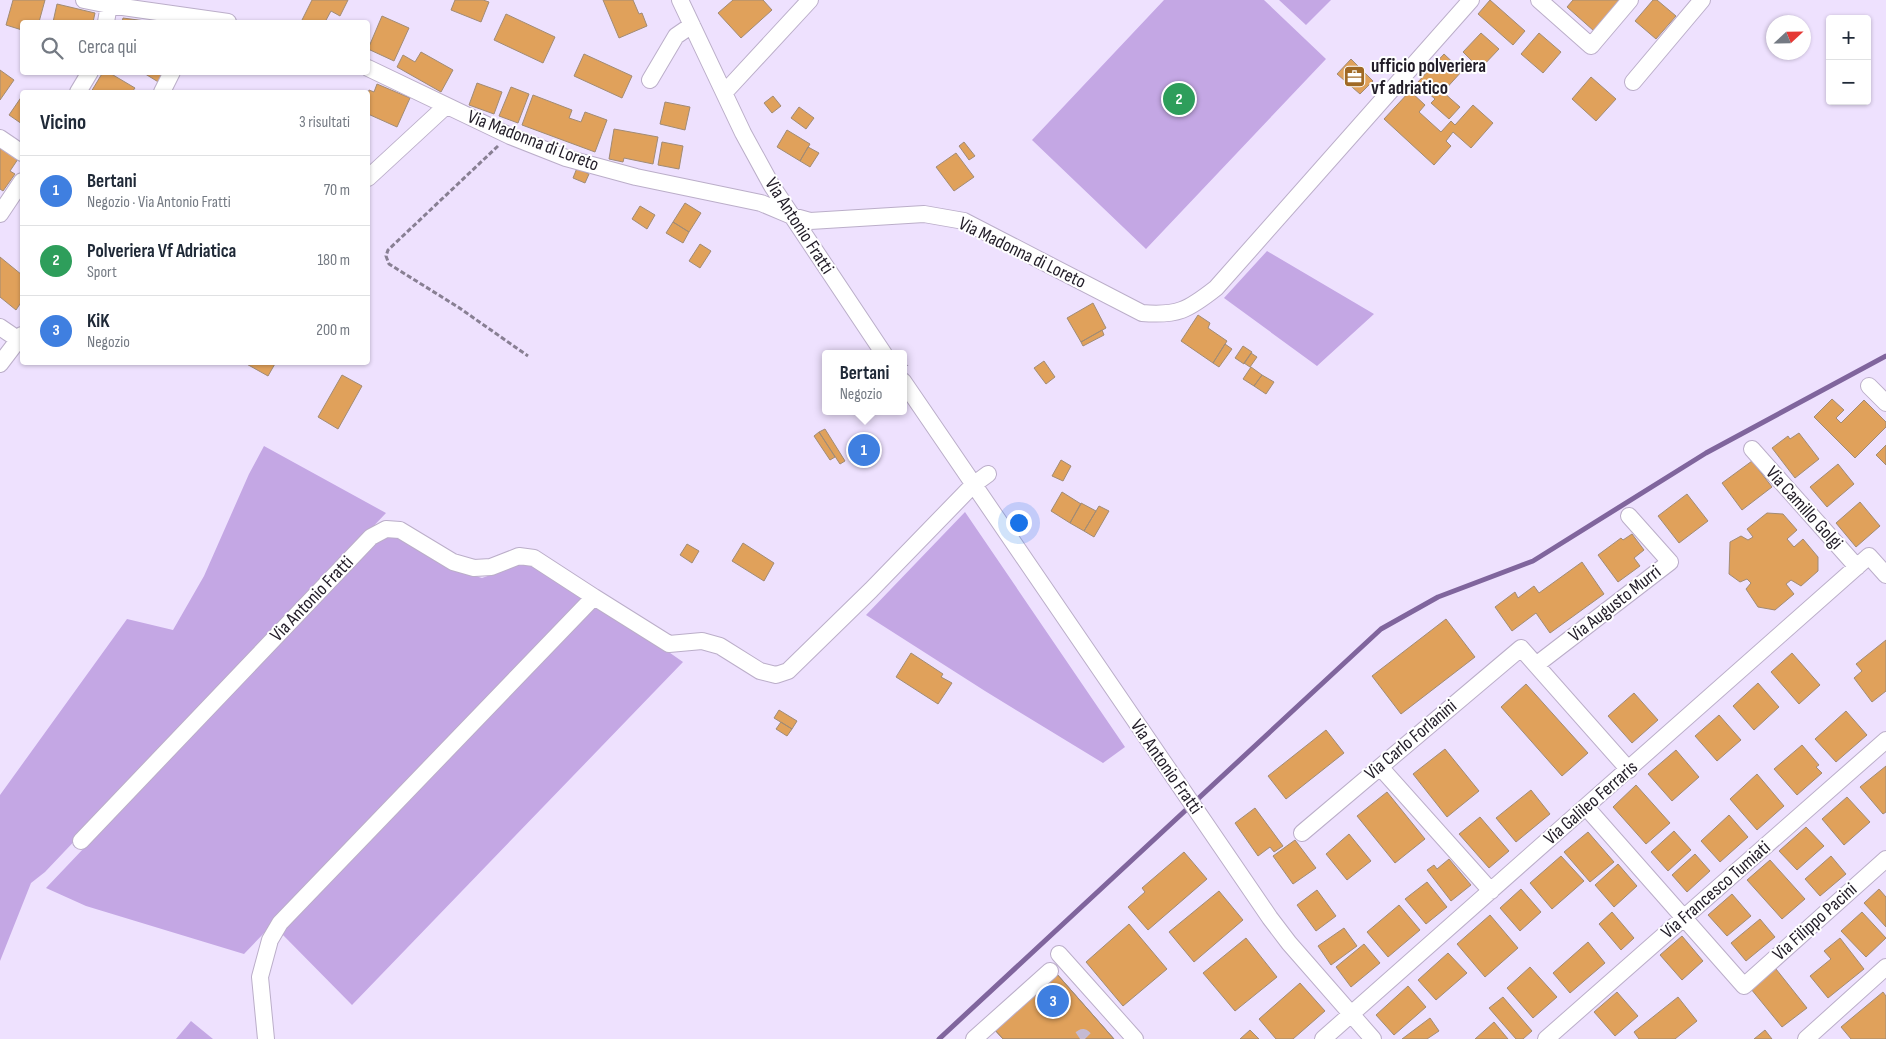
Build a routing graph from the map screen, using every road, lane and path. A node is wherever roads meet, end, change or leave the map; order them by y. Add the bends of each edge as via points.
1 (84, 0) edge
2 (680, 0) edge
3 (810, 0) edge
4 (1471, 0) edge
5 (1539, 0) edge
6 (1630, 0) edge
7 (1702, 0) edge
8 (109, 5) junction
9 (106, 20) edge
10 (193, 20) edge
11 (692, 25) junction
12 (370, 69) edge
13 (88, 75) edge
14 (170, 75) edge
15 (650, 80) dead end
16 (1633, 82) dead end
17 (79, 90) edge
18 (163, 90) edge
19 (724, 93) junction
20 (446, 106) junction
21 (510, 136) junction
22 (0, 138) edge
23 (20, 153) edge
24 (370, 176) edge
25 (20, 184) edge
26 (0, 214) edge
27 (792, 216) junction
28 (0, 327) edge
29 (20, 337) edge
30 (20, 338) edge
31 (881, 350) edge
32 (528, 356) dead end
33 (0, 364) edge
34 (1869, 386) dead end
35 (907, 387) edge
36 (1886, 403) edge
37 (1752, 449) dead end
38 (988, 474) dead end
39 (973, 485) junction
40 (1629, 516) dead end
41 (1857, 567) junction
42 (1886, 575) edge
43 (594, 597) junction
44 (1536, 665) junction
45 (1886, 740) edge
46 (1380, 767) junction
47 (1630, 770) junction
48 (1586, 807) junction
49 (1302, 833) dead end
50 (81, 841) dead end
51 (1886, 859) edge
52 (1491, 891) junction
53 (1685, 918) junction
54 (1059, 954) dead end
55 (1886, 967) edge
56 (1050, 971) dead end
57 (1351, 1015) junction
58 (1815, 1036) edge
59 (976, 1038) edge
60 (266, 1039) edge
61 (1135, 1039) edge
62 (1324, 1039) edge
63 (1373, 1039) edge
64 (1546, 1039) edge

1 - 8 street
2 - 11 street, Via Antonio Fratti
3 - 19 street
4 - 27 street, Via Madonna di Loreto via 1216,288 1192,307 1163,314 1142,312 964,221 924,214 810,221
5 - 6 street via 1591,46
7 - 16 street
8 - 9 street
8 - 10 street
11 - 15 street via 676,36
11 - 19 street, Via Antonio Fratti
12 - 20 street, Via Madonna di Loreto
13 - 17 street
14 - 18 street
19 - 27 street, Via Antonio Fratti via 751,149
20 - 21 street, Via Madonna di Loreto
20 - 24 street
21 - 27 street, Via Madonna di Loreto via 602,169 761,203
21 - 32 path via 388,250 386,256 389,264
22 - 23 street
25 - 26 street
27 - 31 street, Via Antonio Fratti
28 - 29 street
30 - 33 street
34 - 36 street
35 - 39 street, Via Antonio Fratti
37 - 41 street, Via Camillo Golgi
38 - 39 street
39 - 43 street, Via Antonio Fratti via 788,671 776,675 760,671 720,646 702,641 669,644
39 - 57 street, Via Antonio Fratti via 1289,944
40 - 44 street, Via Augusto Murri via 1670,562
41 - 42 street via 1869,556
41 - 47 street, Via Galileo Ferraris
43 - 50 street, Via Antonio Fratti via 534,558 519,556 491,567 474,568 453,562 400,530 386,529 371,537
43 - 60 street via 280,923 270,940 260,977
44 - 46 street, Via Carlo Forlanini via 1521,648
44 - 47 street
45 - 53 street, Via Francesco Tumiati
46 - 49 street, Via Carlo Forlanini
46 - 52 street
47 - 48 street, Via Galileo Ferraris
48 - 52 street, Via Galileo Ferraris
48 - 53 street
51 - 53 street, Via Filippo Pacini via 1744,986
52 - 57 street, Via Galileo Ferraris
53 - 64 street, Via Francesco Tumiati
54 - 61 street
55 - 58 street
56 - 59 street
57 - 62 street, Via Galileo Ferraris
57 - 63 street, Via Antonio Fratti

